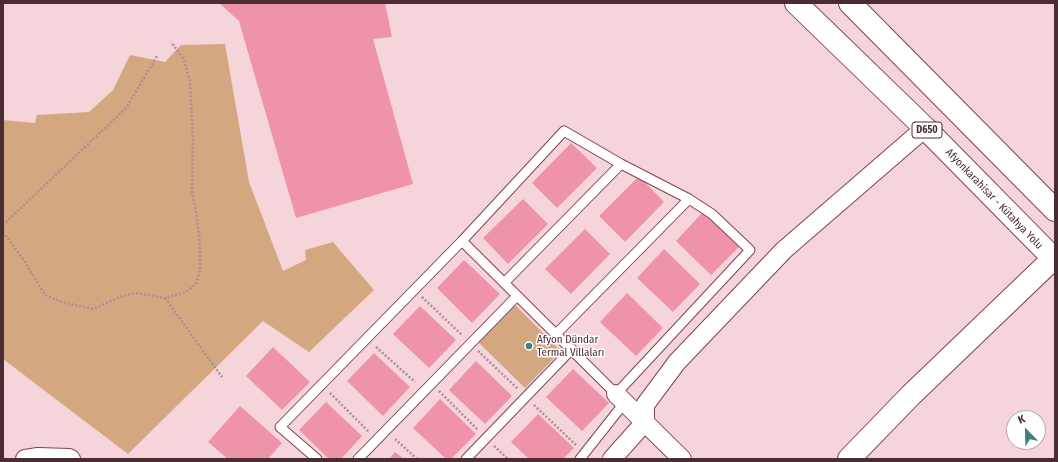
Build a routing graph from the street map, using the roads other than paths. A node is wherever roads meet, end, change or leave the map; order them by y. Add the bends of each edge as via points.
1 (796, 3) edge
2 (850, 3) edge
3 (925, 128) junction
4 (621, 164) junction
5 (689, 199) junction
6 (1055, 210) edge
7 (462, 241) junction
8 (1054, 258) edge
9 (504, 282) junction
10 (517, 296) junction
11 (556, 334) junction
12 (572, 349) junction
13 (620, 398) junction
14 (645, 422) junction
15 (25, 459) edge
16 (71, 459) edge
17 (317, 459) edge
18 (358, 459) edge
19 (466, 459) edge
20 (580, 459) edge
21 (612, 459) edge
22 (682, 459) edge
23 (849, 459) edge

1 - 3 main road, Afyonkarahisar - Kütahya Yolu / D650
2 - 6 main road
3 - 8 main road, Afyonkarahisar - Kütahya Yolu / D650
3 - 14 street via 784,250 677,362 645,405
4 - 5 lane
4 - 7 lane via 564,131
4 - 9 lane
5 - 11 lane
5 - 13 lane via 712,214 750,250
7 - 9 lane
7 - 17 lane via 280,427
8 - 23 main road
9 - 10 lane
10 - 11 lane
10 - 18 lane
11 - 12 lane
12 - 13 lane
12 - 19 lane
13 - 14 street
13 - 20 lane
14 - 21 street
14 - 22 street
15 - 16 street

